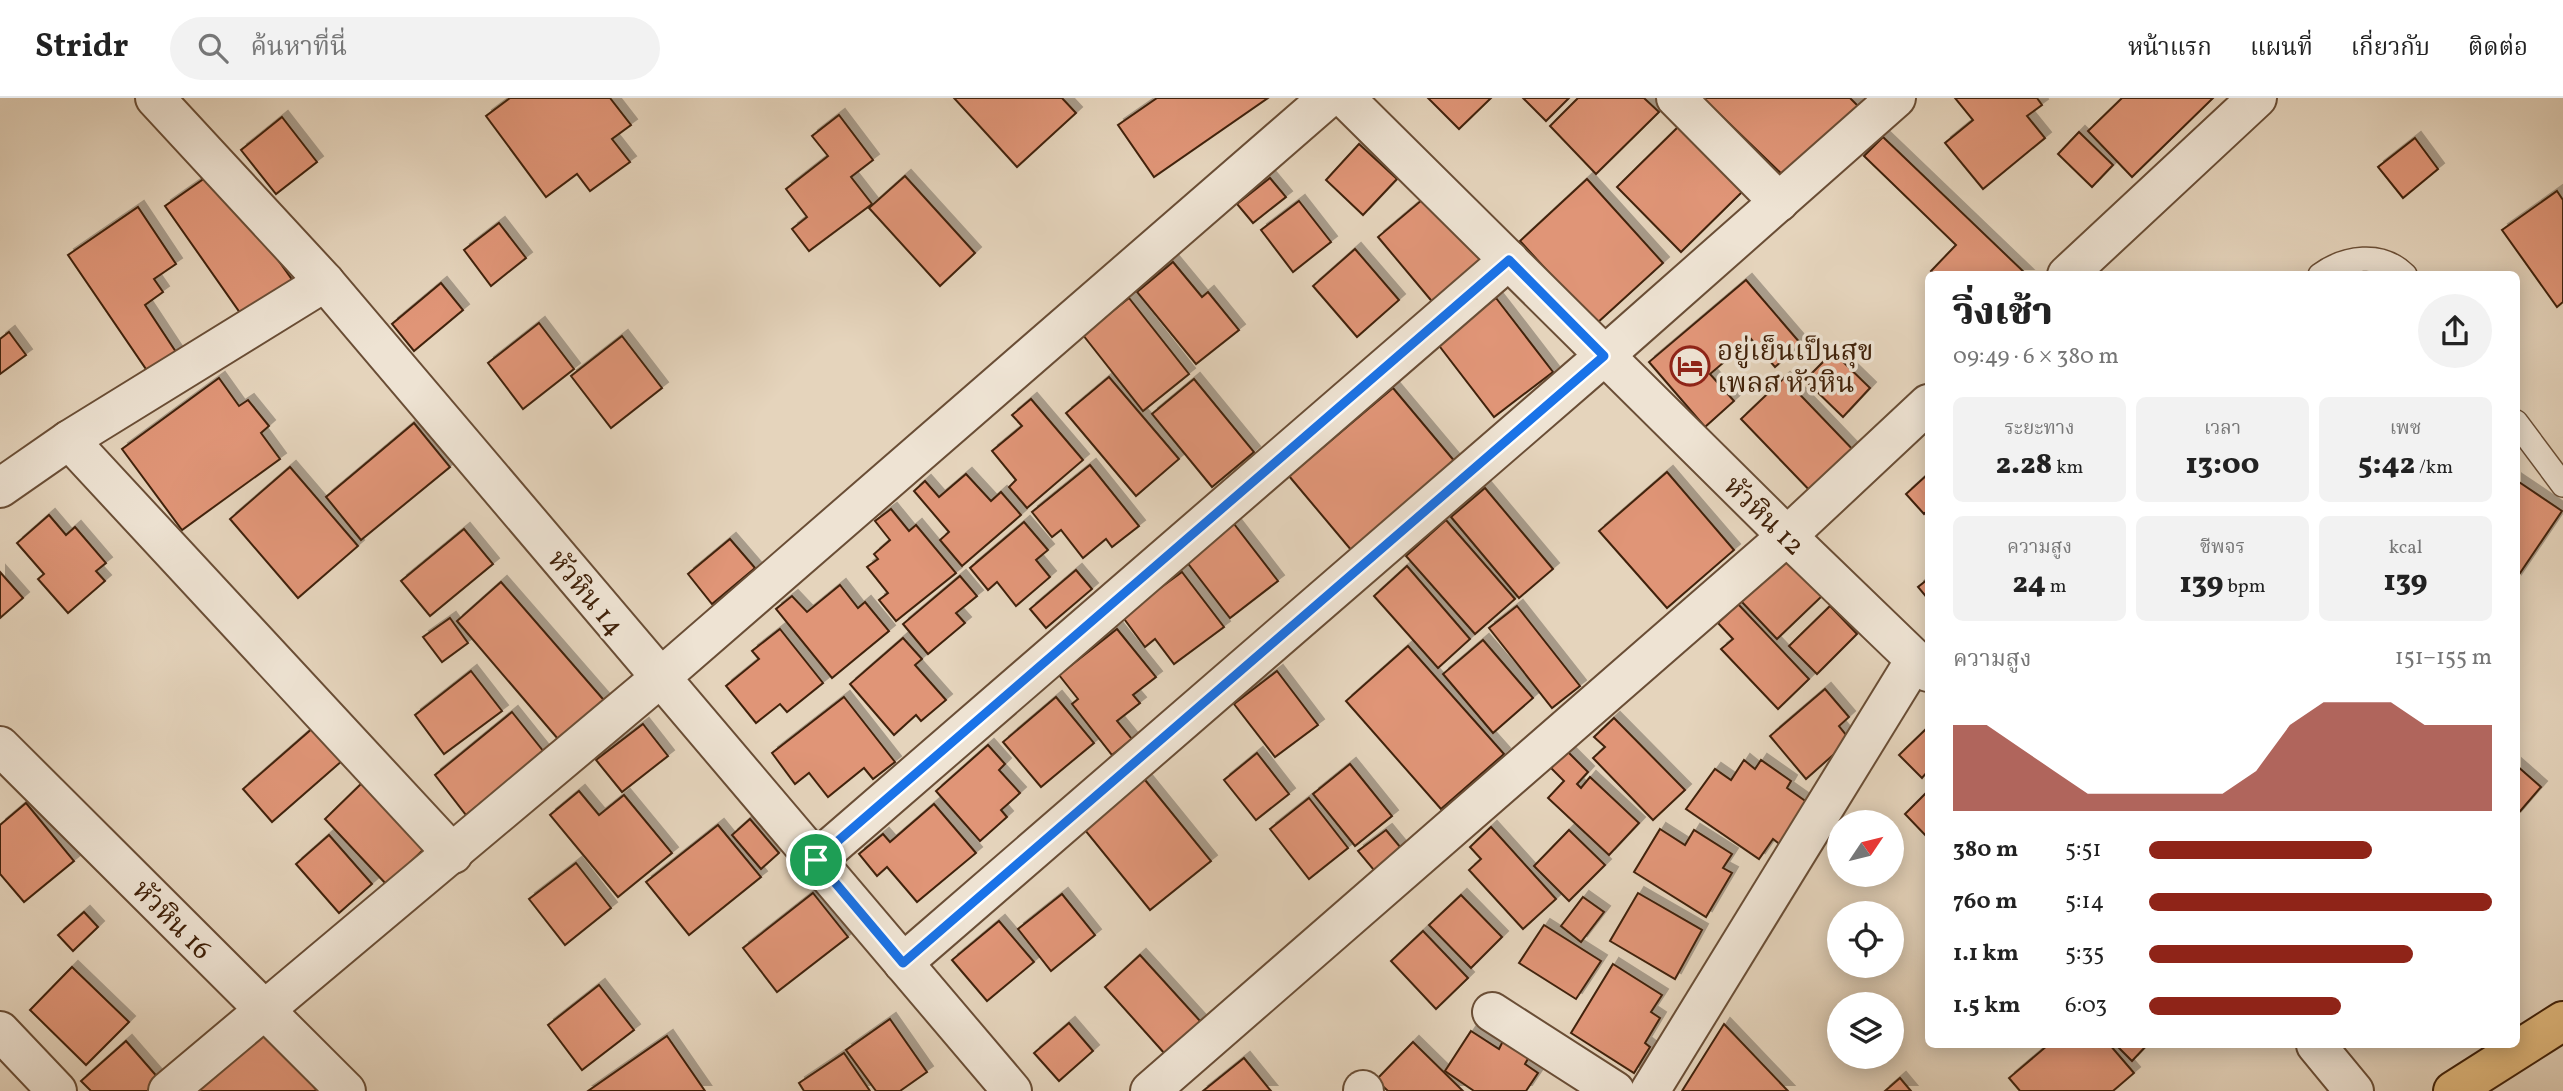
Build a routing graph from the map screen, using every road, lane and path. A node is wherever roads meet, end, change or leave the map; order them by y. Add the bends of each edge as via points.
1 (155, 98) edge
2 (1328, 98) edge
3 (1345, 98) edge
4 (1676, 98) edge
5 (1896, 98) edge
6 (2257, 98) edge
7 (1779, 202) junction
8 (1509, 260) junction
9 (2071, 271) edge
10 (2328, 271) edge
11 (2397, 271) edge
12 (325, 282) junction
13 (1604, 356) junction
14 (1925, 407) edge
15 (2520, 427) edge
16 (69, 440) junction
17 (2563, 485) edge
18 (0, 488) edge
19 (1787, 536) junction
20 (1922, 666) edge
21 (660, 678) junction
22 (0, 746) edge
23 (453, 853) junction
24 (816, 860) junction
25 (903, 963) junction
26 (266, 1011) junction
27 (1492, 1012) dead end
28 (2563, 1021) edge
29 (0, 1031) edge
30 (2318, 1048) edge
31 (57, 1091) edge
32 (168, 1091) edge
33 (346, 1091) edge
34 (1012, 1091) edge
35 (1150, 1091) edge
36 (1615, 1091) edge
37 (1650, 1091) edge
38 (2354, 1091) edge
39 (2453, 1091) edge

1 - 12 street, หัวหิน 14
2 - 21 street
3 - 8 street, หัวหิน 12
4 - 7 street
5 - 7 street
6 - 9 street
7 - 13 street
8 - 13 street, หัวหิน 12
8 - 24 street
10 - 11 lane via 2353,258 2380,261
12 - 16 street
12 - 21 street, หัวหิน 14
13 - 19 street, หัวหิน 12
13 - 25 street
14 - 19 street
15 - 17 lane
16 - 18 street
16 - 23 street
19 - 20 street, หัวหิน 12
19 - 35 street
20 - 37 street
21 - 23 street
21 - 24 street, หัวหิน 14
22 - 26 street, หัวหิน 16
23 - 26 street
24 - 25 street, หัวหิน 14
25 - 34 street, หัวหิน 14
26 - 32 street
26 - 33 street, หัวหิน 16
27 - 36 street
28 - 39 main road
29 - 31 street
30 - 38 street

